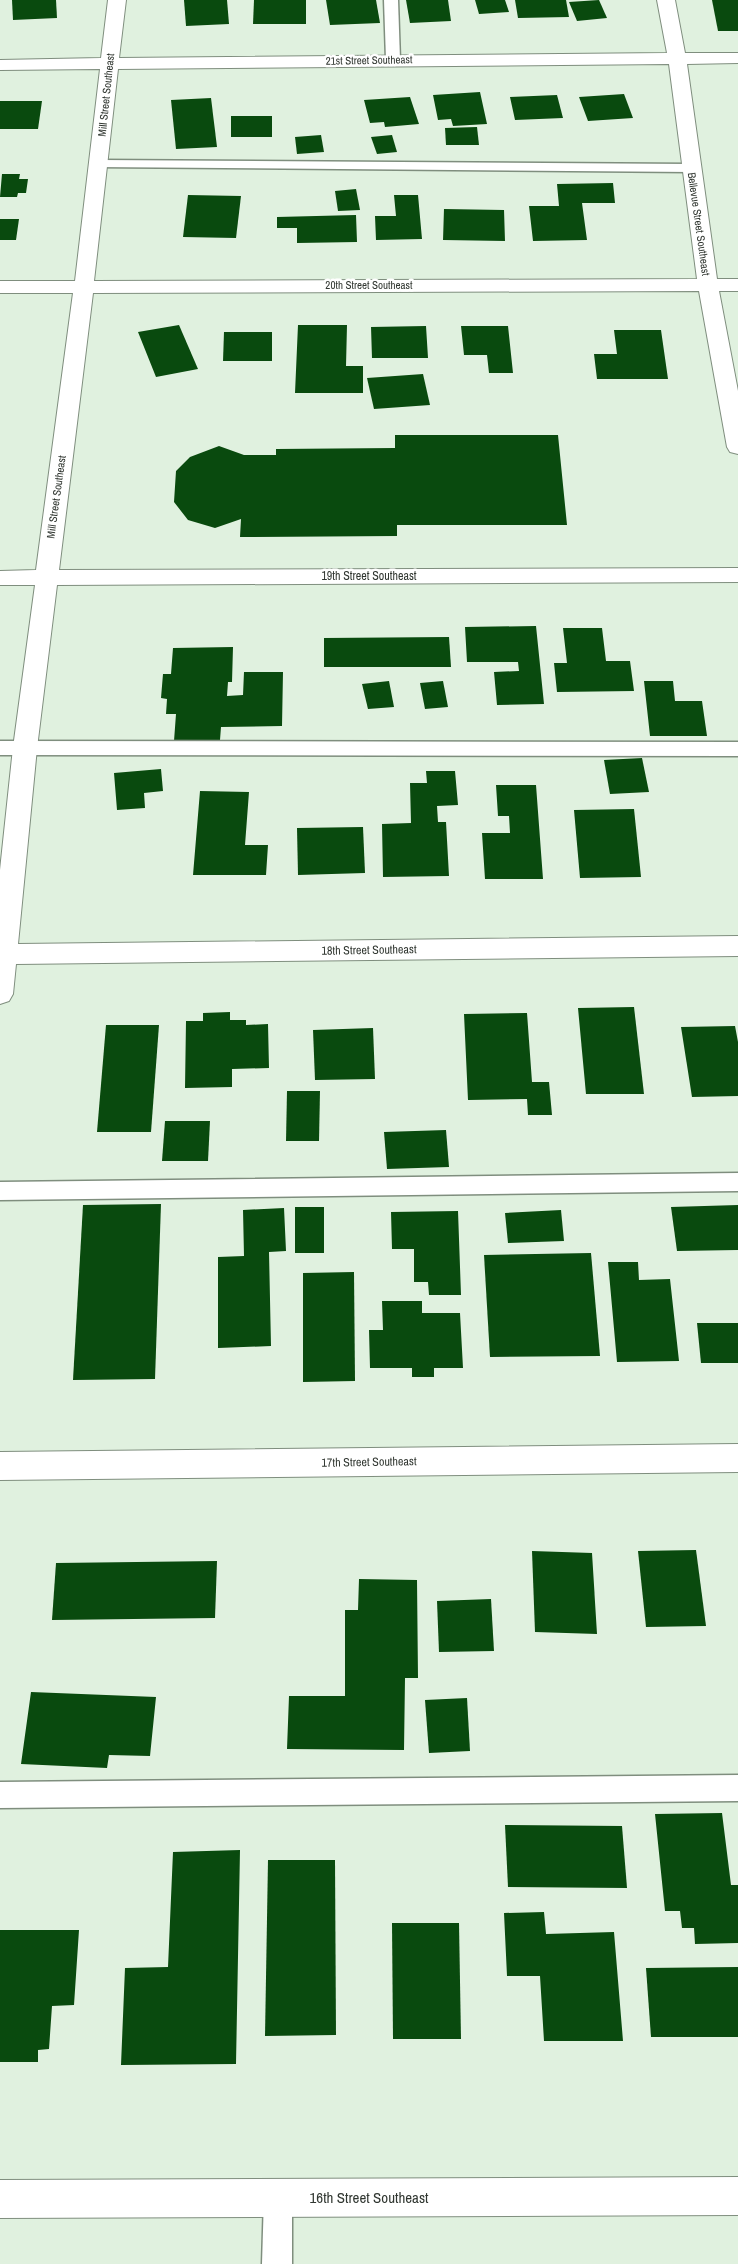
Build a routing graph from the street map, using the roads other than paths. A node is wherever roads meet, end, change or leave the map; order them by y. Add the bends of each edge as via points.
1 (117, 0) edge
2 (391, 0) edge
3 (666, 0) edge
4 (677, 58) junction
5 (738, 58) edge
6 (393, 60) junction
7 (110, 64) junction
8 (0, 65) edge
9 (99, 164) junction
10 (692, 168) junction
11 (708, 285) junction
12 (738, 285) edge
13 (84, 286) junction
14 (0, 287) edge
15 (738, 447) edge
16 (738, 575) edge
17 (0, 578) edge
18 (45, 578) junction
19 (0, 748) edge
20 (25, 748) junction
21 (738, 750) edge
22 (738, 946) edge
23 (2, 954) edge
24 (0, 994) edge
25 (738, 1182) edge
26 (0, 1191) edge
27 (738, 1458) edge
28 (0, 1466) edge
29 (738, 1788) edge
30 (0, 1795) edge
31 (738, 2196) edge
32 (278, 2197) junction
33 (0, 2199) edge
34 (277, 2264) edge

1 - 7 street, Mill Street Southeast
2 - 6 lane
3 - 4 street, Bellevue Street Southeast
4 - 5 street, 21st Street Southeast
4 - 6 street, 21st Street Southeast
4 - 10 street, Bellevue Street Southeast
6 - 7 street, 21st Street Southeast
7 - 8 street, 21st Street Southeast
7 - 9 street, Mill Street Southeast
9 - 10 lane
9 - 13 street, Mill Street Southeast
10 - 11 street, Bellevue Street Southeast
11 - 12 street, 20th Street Southeast
11 - 13 street, 20th Street Southeast
11 - 15 street, Bellevue Street Southeast
13 - 14 street, 20th Street Southeast
13 - 18 street, Mill Street Southeast
16 - 18 street, 19th Street Southeast
17 - 18 street, 19th Street Southeast
18 - 20 street, Mill Street Southeast
19 - 20 lane
20 - 21 lane
20 - 23 street, Mill Street Southeast
22 - 23 street, 18th Street Southeast
23 - 24 street, Mill Street Southeast
25 - 26 lane
27 - 28 street, 17th Street Southeast
29 - 30 lane
31 - 32 street, 16th Street Southeast
32 - 33 street, 16th Street Southeast
32 - 34 lane

